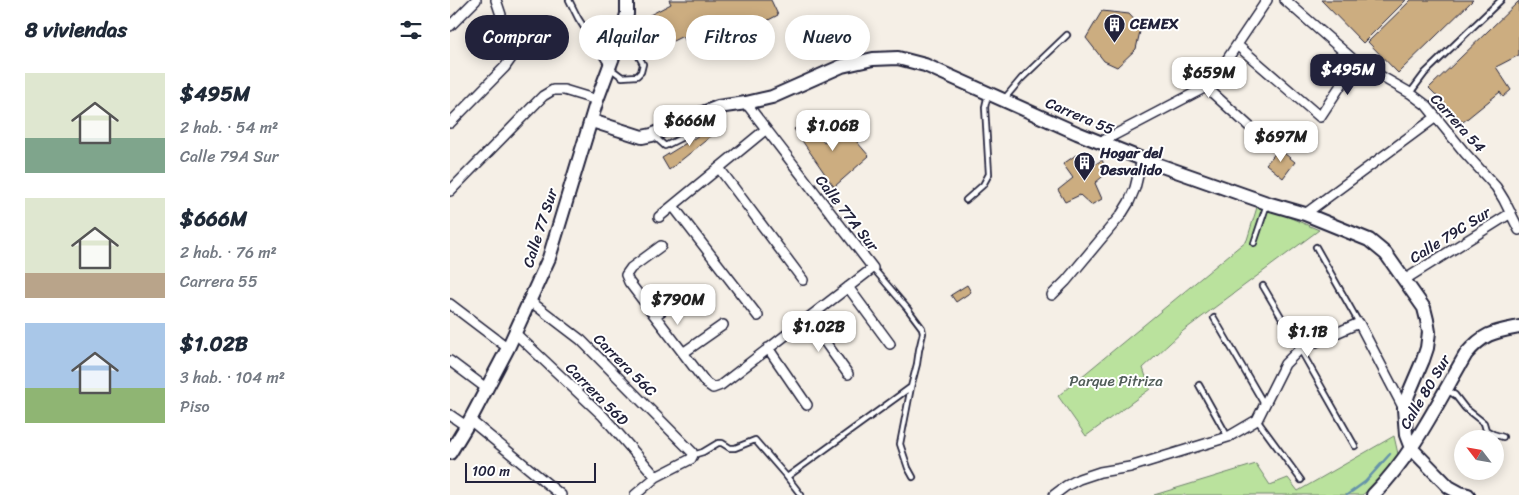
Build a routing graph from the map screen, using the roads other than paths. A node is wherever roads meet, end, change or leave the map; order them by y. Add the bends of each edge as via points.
1 (476, 0) edge
2 (496, 0) edge
3 (569, 0) edge
4 (627, 0) edge
5 (1266, 0) edge
6 (1285, 0) edge
7 (1501, 0) edge
8 (627, 15) edge
9 (450, 26) edge
10 (1067, 35) dead end
11 (1238, 45) junction
12 (613, 60) edge
13 (642, 60) edge
14 (1356, 62) junction
15 (610, 68) junction
16 (1206, 87) junction
17 (989, 92) junction
18 (1410, 93) junction
19 (1004, 99) junction
20 (597, 100) junction
21 (746, 103) junction
22 (1436, 117) junction
23 (592, 121) junction
24 (450, 123) edge
25 (1251, 128) dead end
26 (765, 130) junction
27 (1101, 142) junction
28 (1142, 159) junction
29 (719, 168) junction
30 (450, 192) edge
31 (966, 200) dead end
32 (1267, 203) junction
33 (673, 206) junction
34 (1511, 213) junction
35 (1306, 214) junction
36 (659, 217) dead end
37 (1519, 230) edge
38 (1254, 243) dead end
39 (661, 246) dead end
40 (1316, 246) dead end
41 (873, 268) junction
42 (803, 280) dead end
43 (1404, 280) junction
44 (1263, 286) dead end
45 (848, 287) junction
46 (688, 290) dead end
47 (1052, 295) dead end
48 (530, 301) junction
49 (450, 304) edge
50 (655, 316) junction
51 (758, 316) dead end
52 (808, 318) junction
53 (1214, 318) dead end
54 (1358, 323) junction
55 (723, 325) dead end
56 (1519, 327) edge
57 (515, 334) junction
58 (890, 344) dead end
59 (508, 348) junction
60 (768, 348) junction
61 (1300, 349) junction
62 (683, 353) junction
63 (450, 361) edge
64 (848, 374) dead end
65 (1199, 385) dead end
66 (911, 387) junction
67 (486, 388) junction
68 (1446, 389) junction
69 (1264, 404) junction
70 (808, 405) dead end
71 (1404, 409) junction
72 (450, 414) edge
73 (1257, 420) junction
74 (468, 423) junction
75 (1486, 430) edge
76 (1228, 437) junction
77 (1355, 446) dead end
78 (1411, 448) junction
79 (450, 453) edge
80 (694, 455) junction
81 (656, 477) junction
82 (788, 477) junction
83 (913, 477) dead end
84 (1301, 480) dead end
85 (1451, 491) edge
86 (561, 495) edge
87 (635, 495) edge
88 (801, 495) edge
89 (1054, 495) edge
90 (1373, 495) edge
91 (1468, 495) edge

1 - 9 street
2 - 24 street via 512,57
3 - 15 lane
4 - 8 street, Calle 77 Sur
5 - 11 street
6 - 14 street, Carrera 54
7 - 18 lane via 1425,73
10 - 19 lane
11 - 14 street via 1320,117
11 - 16 street
12 - 15 street, Calle 77 Sur
13 - 15 lane via 644,64 637,76 622,77
14 - 18 street, Carrera 54
15 - 20 street, Calle 77 Sur
16 - 25 street
16 - 27 street
17 - 19 street, Carrera 55
17 - 21 street, Carrera 55 via 926,65 898,58 873,59 842,66 772,97
17 - 31 lane via 985,107 989,174 983,185
18 - 22 street, Carrera 54
19 - 27 street, Carrera 55
20 - 23 street, Calle 77 Sur
20 - 30 street via 553,90
21 - 23 street, Carrera 55 via 718,107 642,137
21 - 26 street, Calle 77A Sur
22 - 34 street, Carrera 54 via 1496,187
22 - 35 street
23 - 48 street, Calle 77 Sur via 549,258
26 - 29 street
26 - 41 street, Calle 77A Sur
27 - 28 street, Carrera 55
28 - 32 street, Carrera 55
28 - 47 street via 1135,188 1121,215
29 - 33 street
29 - 42 street
32 - 35 street, Carrera 55
32 - 38 lane
33 - 36 street
33 - 51 street
34 - 37 street, Carrera 54
34 - 43 street, Calle 79C Sur
35 - 43 street, Carrera 55 via 1369,240 1386,254
39 - 50 street via 626,275
40 - 54 lane
41 - 45 street
41 - 66 lane via 922,328
43 - 71 street, Carrera 55 via 1424,308 1429,332 1423,360
44 - 61 lane
45 - 52 street
45 - 58 street
46 - 50 street
48 - 57 street, Calle 77 Sur
48 - 80 street, Carrera 56C via 581,340
49 - 59 street
50 - 62 street
52 - 60 street
52 - 64 street
53 - 69 lane
54 - 61 street
54 - 71 street
55 - 62 street
56 - 68 street, Calle 80 Sur via 1484,336 1466,354
57 - 59 street, Calle 77 Sur
57 - 81 street, Carrera 56D via 604,416
59 - 67 street, Calle 77 Sur
60 - 62 street via 713,388
60 - 70 street
61 - 69 street via 1285,364
61 - 77 lane
63 - 67 street
65 - 76 lane
66 - 82 lane
66 - 83 lane via 900,444
67 - 74 street, Calle 77 Sur
68 - 75 lane via 1484,423
68 - 78 street, Calle 80 Sur
69 - 73 street
71 - 78 street, Carrera 55 via 1406,435
72 - 74 street
73 - 76 street
73 - 84 lane
74 - 79 street, Calle 77 Sur
74 - 86 street
76 - 89 street via 1130,467 1100,472 1079,479
78 - 85 street
78 - 90 street, Calle 80 Sur
80 - 81 street
80 - 82 lane via 718,443 735,448 755,440
81 - 87 street
82 - 88 lane
85 - 91 street

